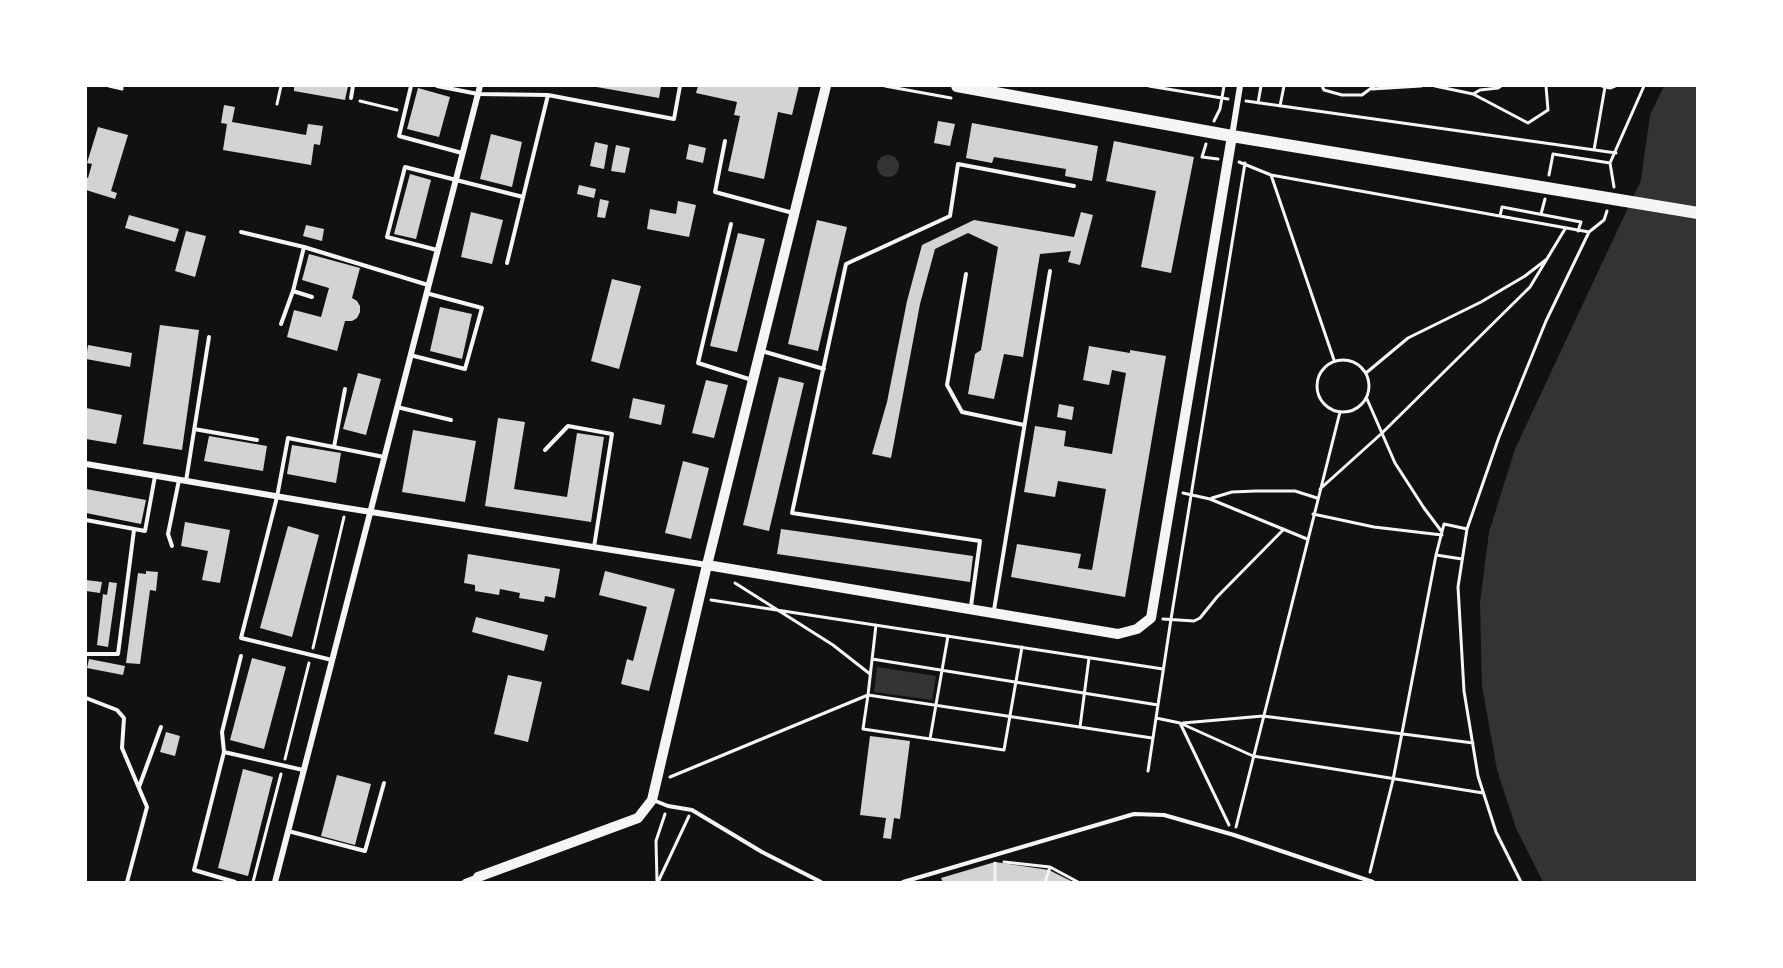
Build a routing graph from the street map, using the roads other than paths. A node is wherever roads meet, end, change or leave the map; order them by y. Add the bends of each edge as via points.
1 (353, 86) edge
2 (411, 86) edge
3 (437, 86) edge
4 (480, 86) edge
5 (680, 86) edge
6 (826, 86) edge
7 (957, 86) edge
8 (1240, 86) edge
9 (478, 94) junction
10 (548, 95) junction
11 (351, 98) road end
12 (1232, 136) junction
13 (725, 141) dead end
14 (462, 153) junction
15 (456, 180) junction
16 (1074, 186) dead end
17 (523, 197) junction
18 (794, 213) junction
19 (1698, 213) edge
20 (731, 224) dead end
21 (241, 232) dead end
22 (304, 247) junction
23 (437, 250) junction
24 (507, 264) dead end
25 (1050, 271) dead end
26 (966, 274) dead end
27 (428, 285) junction
28 (293, 291) junction
29 (426, 293) junction
30 (312, 297) dead end
31 (281, 324) dead end
32 (209, 337) dead end
33 (760, 351) junction
34 (410, 354) junction
35 (825, 369) junction
36 (753, 380) junction
37 (345, 389) dead end
38 (397, 407) junction
39 (451, 420) dead end
40 (1024, 424) junction
41 (194, 429) junction
42 (257, 440) dead end
43 (334, 447) junction
44 (545, 450) dead end
45 (384, 457) junction
46 (86, 464) edge
47 (155, 476) junction
48 (182, 481) junction
49 (276, 496) junction
50 (370, 512) junction
51 (86, 520) edge
52 (134, 530) junction
53 (172, 546) dead end
54 (594, 547) junction
55 (707, 566) junction
56 (971, 610) junction
57 (994, 614) junction
58 (86, 654) edge
59 (241, 656) dead end
60 (332, 660) junction
61 (86, 699) edge
62 (161, 727) dead end
63 (224, 752) junction
64 (304, 770) junction
65 (384, 783) dead end
66 (139, 788) junction
67 (652, 800) junction
68 (288, 831) junction
69 (477, 880) edge
70 (127, 882) edge
71 (235, 882) edge
72 (274, 882) edge
73 (465, 882) edge
74 (821, 882) edge
75 (903, 882) edge
76 (1370, 882) edge

1 - 11 lane
2 - 14 lane via 399,136
3 - 9 lane
4 - 9 street
5 - 10 lane via 674,119
6 - 18 street
7 - 12 main road
8 - 12 street
9 - 10 lane
9 - 14 street
10 - 17 lane
12 - 19 main road
12 - 57 street via 1151,618 1137,629 1118,634
13 - 18 lane via 715,192
14 - 15 street
15 - 17 lane
15 - 23 street
15 - 23 lane via 405,167 387,237
16 - 35 lane via 958,164 950,216 846,264
17 - 24 lane
18 - 33 street
20 - 36 lane via 698,363
21 - 22 lane
22 - 27 lane
22 - 28 lane
23 - 27 street
25 - 40 lane
26 - 40 lane via 947,385 962,412
27 - 29 street
28 - 30 lane
28 - 31 lane
29 - 34 street
29 - 34 lane via 482,308 465,369
32 - 41 lane
33 - 35 lane
33 - 36 street
34 - 38 street
35 - 56 lane via 792,513 980,541
36 - 55 street
37 - 43 lane
38 - 39 lane
38 - 45 street
40 - 57 lane
41 - 42 lane
41 - 48 lane
43 - 45 lane
43 - 49 lane via 288,438
44 - 54 lane via 568,426 612,434
45 - 50 street
46 - 47 street
47 - 48 street
47 - 52 lane via 144,531
48 - 49 street
48 - 53 lane via 168,534
49 - 50 street
49 - 60 lane via 241,638
50 - 54 street
50 - 60 street
51 - 52 lane
52 - 58 lane via 118,654
54 - 55 street
55 - 56 street
55 - 67 street
56 - 57 street
59 - 63 lane via 222,732
60 - 64 street
61 - 66 lane via 117,710 124,718 122,748
62 - 66 lane
63 - 64 lane
63 - 71 lane via 194,870
64 - 68 street
65 - 68 lane via 364,851
66 - 70 lane via 147,807
67 - 69 street via 638,818
67 - 74 lane via 692,810
68 - 72 street
69 - 73 street
75 - 76 lane via 1134,814 1164,816 1234,835

